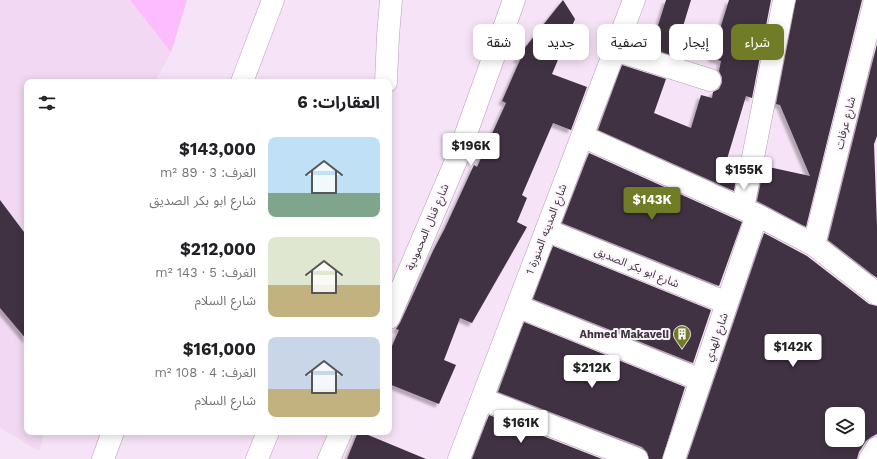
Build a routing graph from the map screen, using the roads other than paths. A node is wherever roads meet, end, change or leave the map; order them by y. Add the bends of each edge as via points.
1 (273, 0) edge
2 (391, 0) edge
3 (514, 0) edge
4 (634, 0) edge
5 (784, 0) edge
6 (875, 0) edge
7 (625, 24) edge
8 (611, 60) edge
9 (647, 60) edge
10 (243, 79) edge
11 (386, 79) edge
12 (710, 80) dead end
13 (582, 136) junction
14 (750, 212) junction
15 (546, 230) junction
16 (814, 245) junction
17 (875, 285) edge
18 (728, 303) junction
19 (517, 306) junction
20 (392, 311) edge
21 (701, 380) junction
22 (482, 399) junction
23 (112, 435) edge
24 (267, 435) edge
25 (340, 435) edge
26 (877, 448) edge
27 (103, 459) edge
28 (257, 459) edge
29 (329, 459) edge
30 (459, 459) edge
31 (637, 459) edge
32 (674, 459) edge
33 (870, 459) edge

1 - 10 street
2 - 11 street
3 - 20 street, شارع قنال المحمودية via 458,156
4 - 7 street, شارع المدينه المنورة 1
5 - 14 street, شارع الهدي
6 - 16 street, شارع عرفات
8 - 13 street, شارع المدينه المنورة 1
9 - 12 street
13 - 14 street
13 - 15 street, شارع المدينه المنورة 1
14 - 16 street
14 - 18 street, شارع الهدي
15 - 18 street, شارع ابو بكر الصديق
15 - 19 street, شارع المدينه المنورة 1
16 - 17 street
18 - 21 street, شارع الهدي
19 - 21 street
19 - 22 street, شارع المدينه المنورة 1
21 - 32 street, شارع الهدي
22 - 30 street, شارع المدينه المنورة 1
22 - 31 street
23 - 27 street
24 - 28 street
25 - 29 street
26 - 33 street

